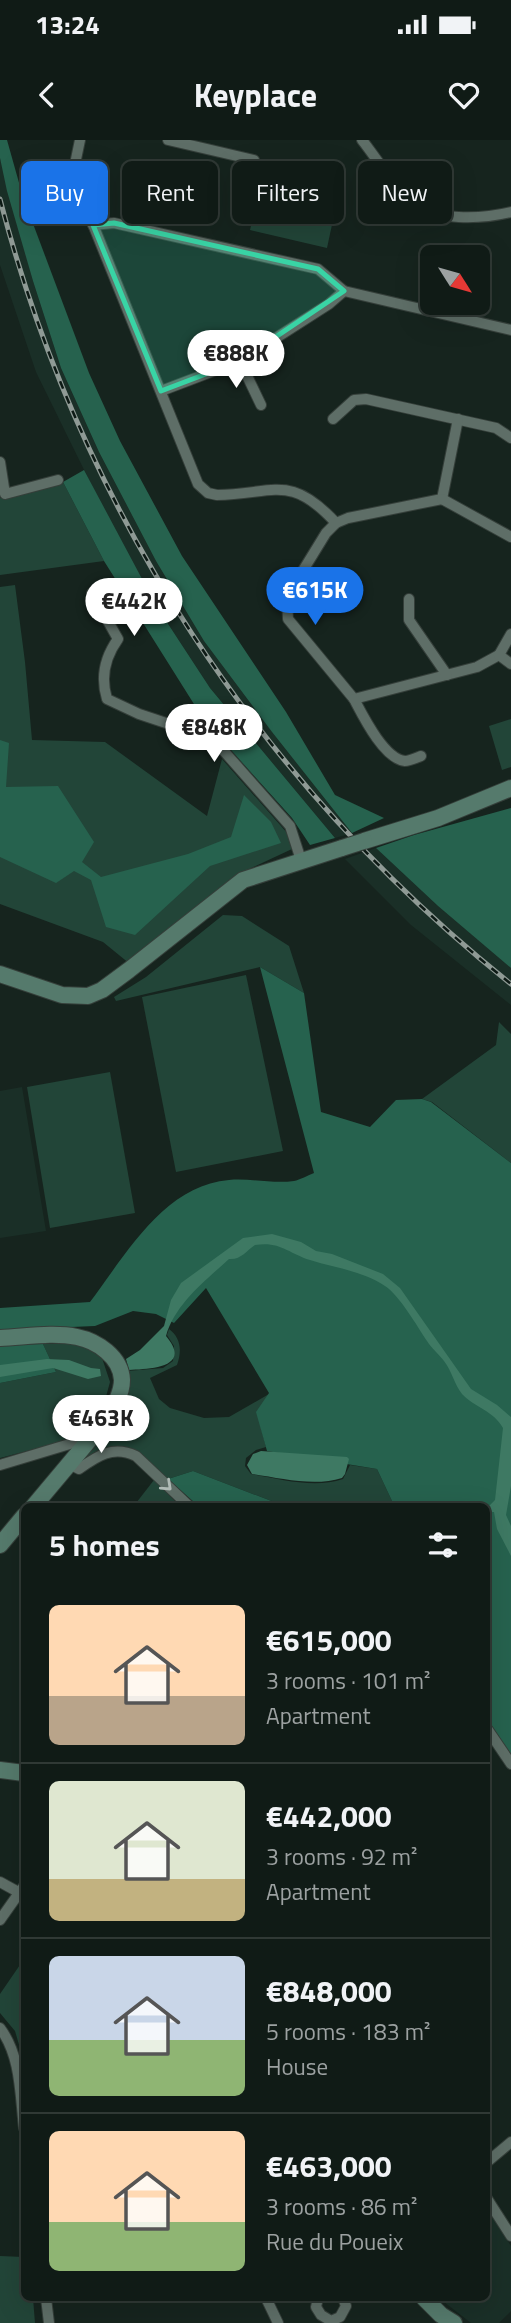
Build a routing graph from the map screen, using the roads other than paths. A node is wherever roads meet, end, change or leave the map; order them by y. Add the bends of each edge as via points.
1 (80, 140) edge
2 (169, 140) edge
3 (362, 140) edge
4 (254, 160) dead end
5 (511, 212) edge
6 (93, 225) junction
7 (344, 291) junction
8 (511, 330) edge
9 (240, 361) junction
10 (160, 391) junction
11 (261, 405) dead end
12 (333, 419) dead end
13 (458, 419) junction
14 (511, 438) edge
15 (0, 461) edge
16 (58, 480) dead end
17 (442, 499) junction
18 (336, 523) junction
19 (511, 537) edge
20 (92, 593) dead end
21 (410, 599) dead end
22 (511, 634) edge
23 (499, 655) junction
24 (511, 664) edge
25 (447, 675) junction
26 (354, 699) junction
27 (421, 756) dead end
28 (511, 788) edge
29 (301, 860) junction
30 (0, 974) edge
31 (0, 1338) edge
32 (89, 1441) junction
33 (69, 1464) junction
34 (0, 1465) edge
35 (36, 1503) edge
36 (186, 1503) edge
37 (21, 1520) edge
38 (0, 1545) edge
39 (490, 1733) edge
40 (511, 1764) edge
41 (0, 1770) edge
42 (21, 1773) edge
43 (0, 1882) edge
44 (21, 1889) edge
45 (21, 1890) edge
46 (0, 1920) edge
47 (0, 2028) edge
48 (21, 2102) edge
49 (509, 2149) edge
50 (490, 2161) edge
51 (490, 2203) edge
52 (511, 2236) edge
53 (46, 2301) edge
54 (267, 2301) edge
55 (317, 2301) edge
56 (344, 2301) edge
57 (426, 2301) edge
58 (442, 2320) edge
59 (49, 2323) edge
60 (278, 2323) edge

1 - 6 street via 77,185
2 - 4 street
3 - 5 street via 410,201 429,213 483,218
6 - 7 street via 114,223 318,269
6 - 10 street
7 - 8 street
7 - 9 street
9 - 10 street
9 - 11 street
10 - 18 street via 198,484 208,493 295,491
12 - 13 street via 354,400 366,398
13 - 14 street via 496,428
13 - 17 street
15 - 16 street via 5,494
17 - 18 street
17 - 19 street
18 - 26 street via 291,590 288,619
20 - 29 street via 118,639 104,669 107,699 190,731 222,749 290,826
21 - 25 street via 408,620
22 - 23 street
23 - 24 street
23 - 25 street
25 - 26 street
26 - 27 street via 396,758 406,761
28 - 29 street, bridge via 438,818
29 - 30 street via 243,880 129,970 88,996 62,995
31 - 32 street via 64,1336 93,1342 108,1352 122,1379 115,1405
32 - 33 street
32 - 34 street
33 - 35 street
33 -> 36 street via 79,1469 100,1454 128,1452
37 - 38 street
39 - 40 street
41 - 42 street
43 - 44 street
45 - 46 street
47 - 48 street via 16,2059
49 - 50 street
51 - 52 street
53 - 59 street
54 - 60 street
55 - 56 street via 321,2315 331,2320 340,2316
57 - 58 street

